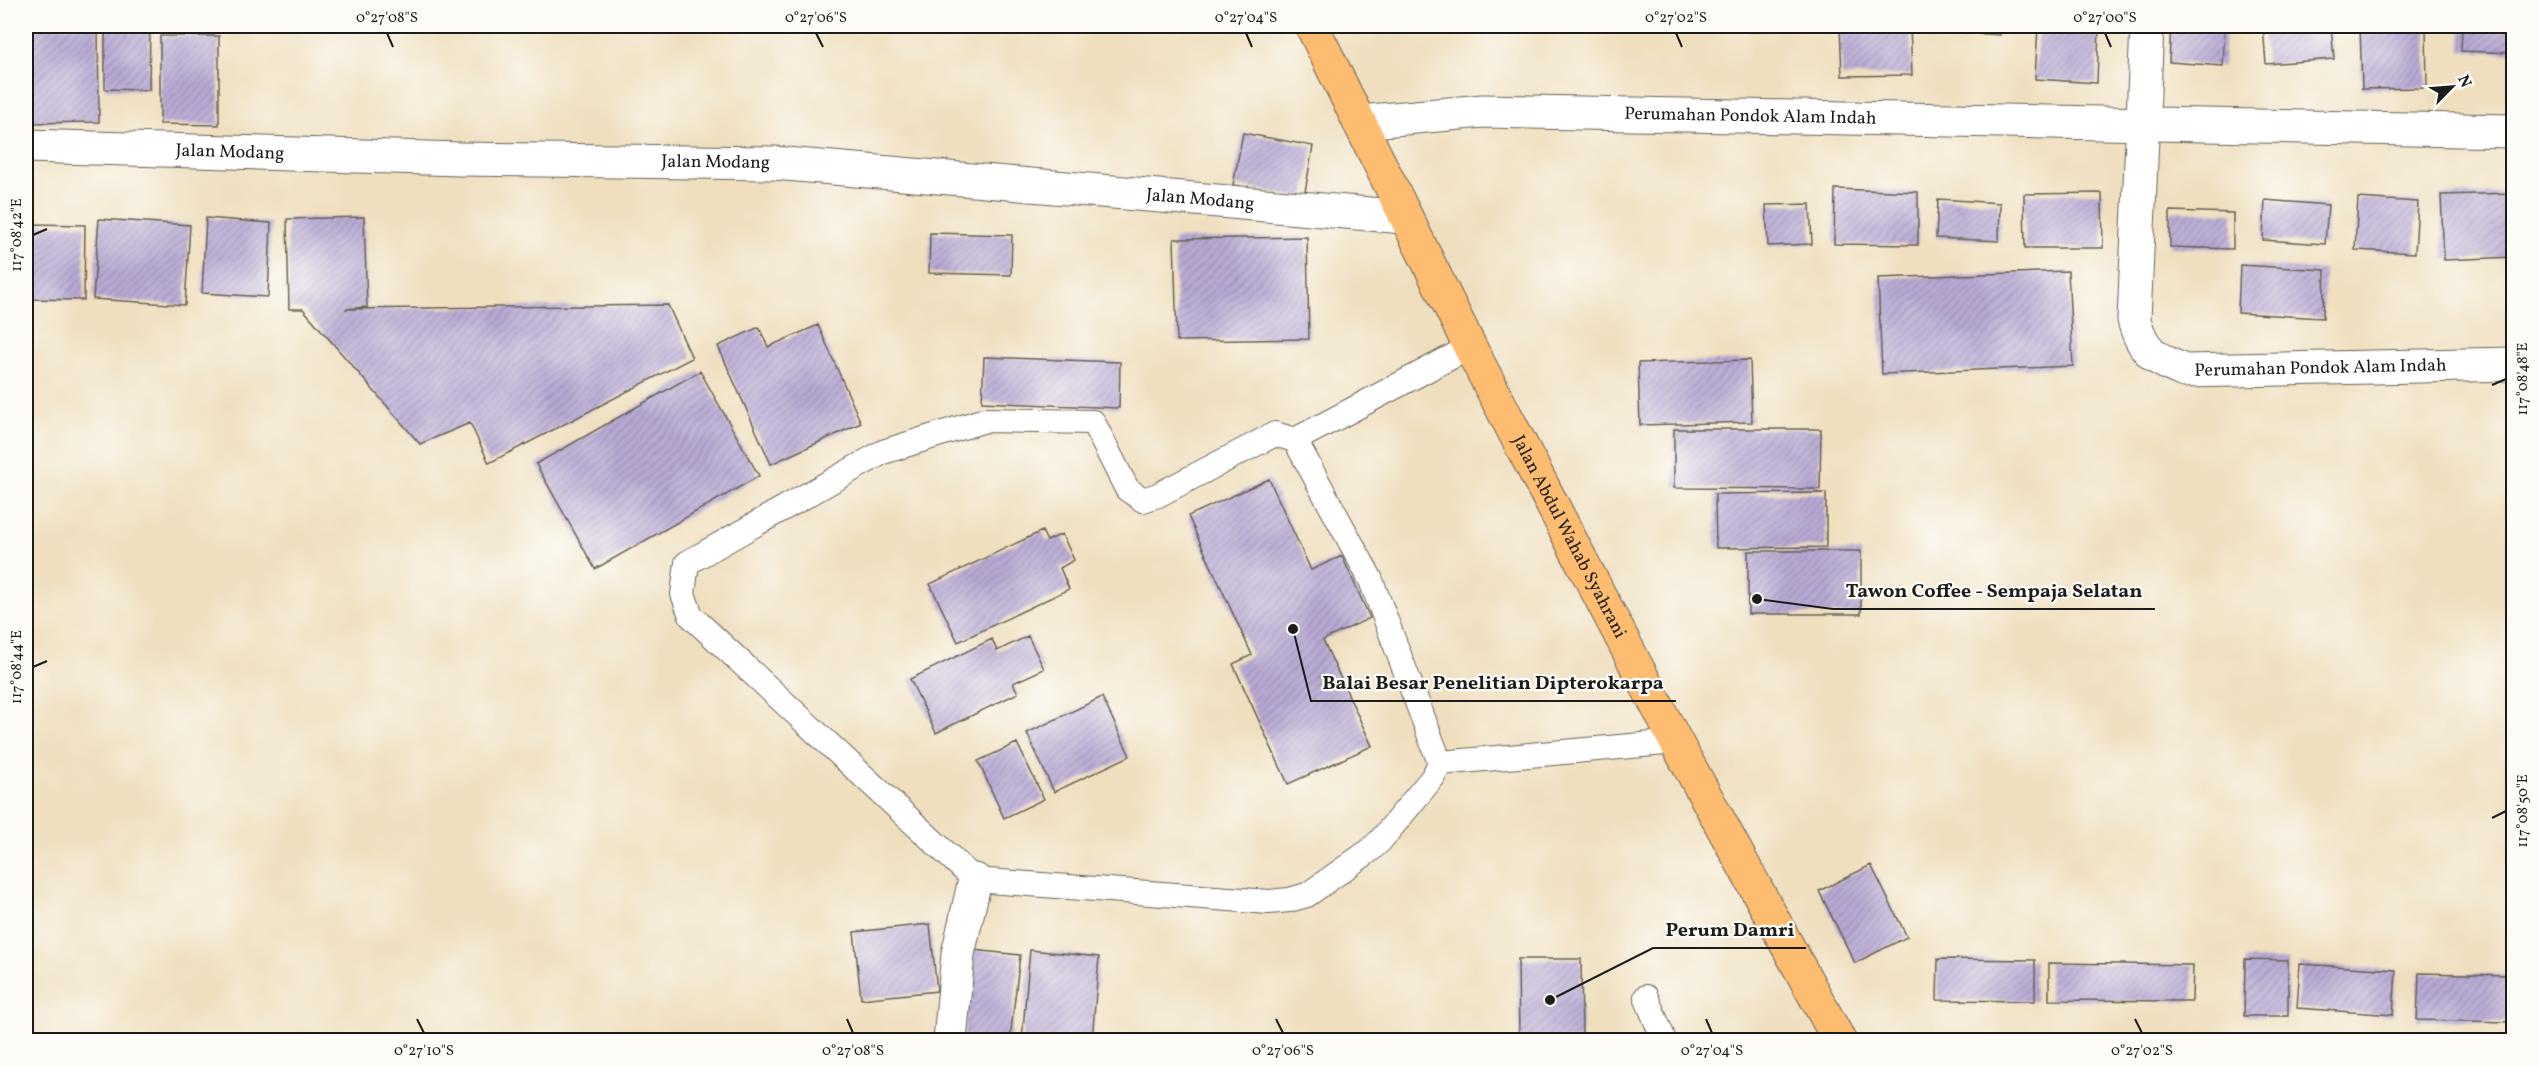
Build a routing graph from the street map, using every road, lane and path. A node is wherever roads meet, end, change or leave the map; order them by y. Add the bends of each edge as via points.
1 (1312, 26) edge
2 (2147, 26) edge
3 (1359, 122) junction
4 (2142, 124) junction
5 (2514, 131) edge
6 (26, 146) edge
7 (1404, 216) junction
8 (1470, 347) junction
9 (2514, 364) edge
10 (1295, 440) junction
11 (1676, 742) junction
12 (1440, 763) junction
13 (975, 880) junction
14 (1646, 997) dead end
15 (950, 1041) edge
16 (1664, 1041) edge
17 (1839, 1041) edge

1 - 3 highway, Jalan Abdul Wahab Syahrani
2 - 4 street, Perumahan Pondok Alam Indah
3 - 4 street, Perumahan Pondok Alam Indah via 1483,111
3 - 7 highway, Jalan Abdul Wahab Syahrani
4 - 5 street, Perumahan Pondok Alam Indah
4 - 9 street, Perumahan Pondok Alam Indah via 2134,320 2140,342 2158,360 2184,371
6 - 7 street, Jalan Modang via 460,159 774,163
7 - 8 highway, Jalan Abdul Wahab Syahrani
8 - 10 lane
8 - 11 highway, Jalan Abdul Wahab Syahrani
10 - 12 lane via 1370,578
10 - 13 lane via 1275,434 1143,500 1127,489 1093,422 985,420 883,452 687,563 682,594 692,616
11 - 12 lane
11 - 17 highway, Jalan Abdul Wahab Syahrani
12 - 13 lane via 1380,841 1307,895 1289,900 1269,902
13 - 15 street via 958,954
14 - 16 lane

